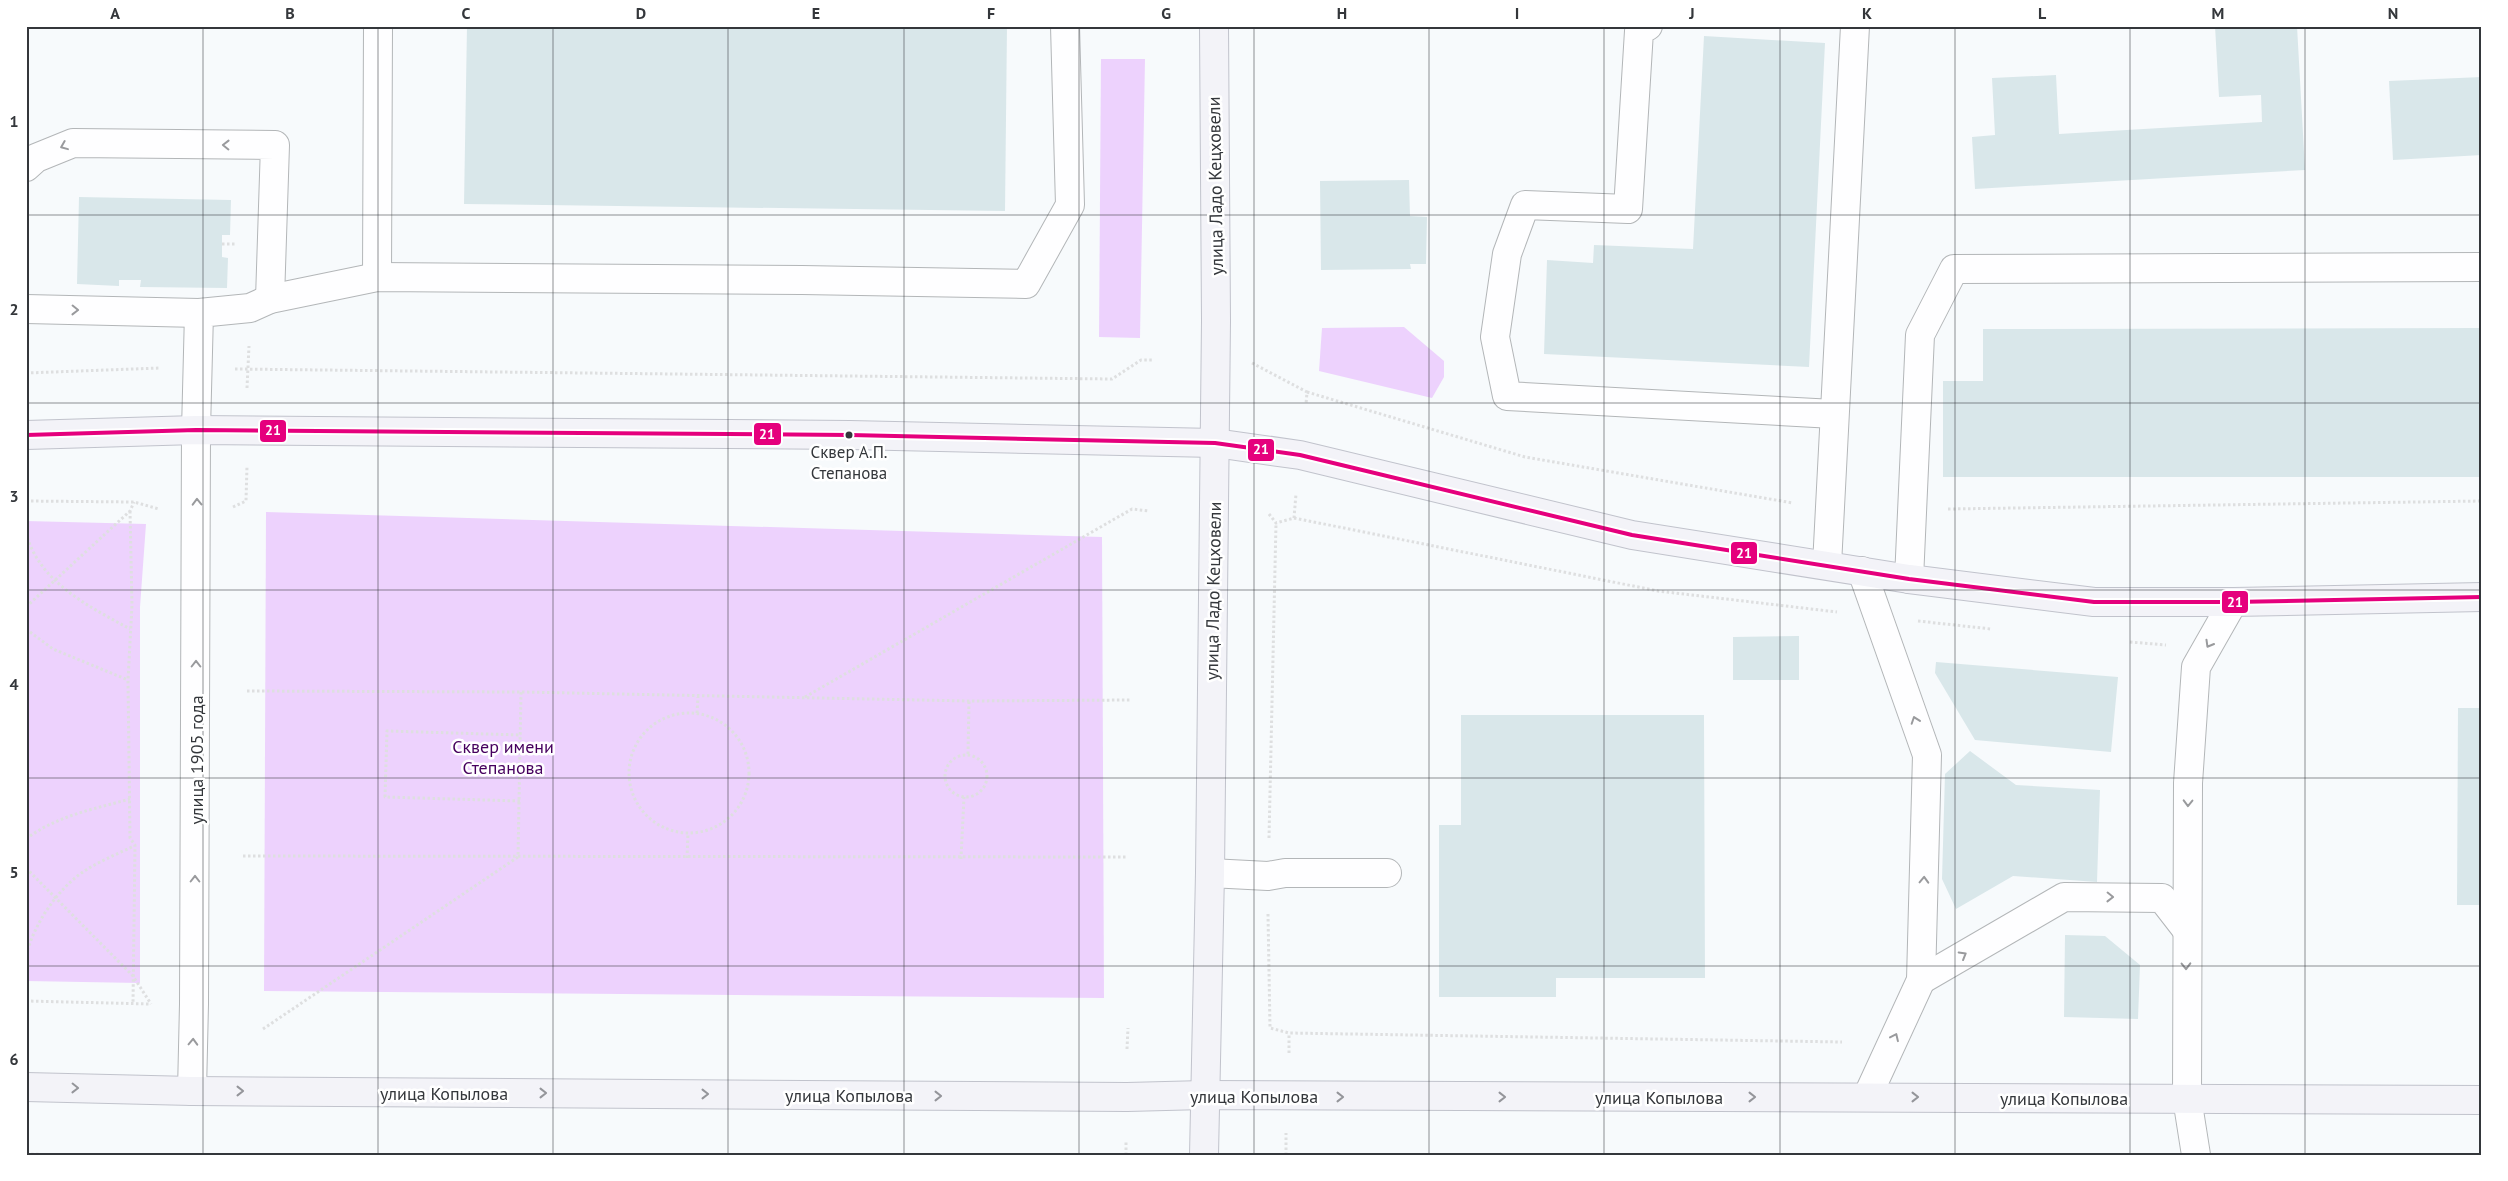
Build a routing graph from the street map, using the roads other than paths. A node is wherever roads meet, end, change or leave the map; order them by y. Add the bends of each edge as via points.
1 (378, 26) edge
2 (1065, 26) edge
3 (1214, 26) edge
4 (1648, 26) edge
5 (1855, 26) edge
6 (26, 167) edge
7 (2482, 267) edge
8 (377, 277) junction
9 (270, 299) junction
10 (26, 309) edge
11 (199, 313) junction
12 (1834, 414) junction
13 (196, 430) junction
14 (26, 435) edge
15 (1215, 443) junction
16 (1827, 565) junction
17 (1862, 571) junction
18 (1909, 578) junction
19 (2482, 597) edge
20 (2233, 602) junction
21 (1210, 873) junction
22 (1388, 873) dead end
23 (2186, 929) junction
24 (1921, 980) junction
25 (26, 1087) edge
26 (192, 1091) junction
27 (1204, 1095) junction
28 (1867, 1097) junction
29 (2187, 1098) junction
30 (2482, 1100) edge
31 (1204, 1155) edge
32 (2196, 1155) edge

1 - 8 street
2 - 8 street via 1070,205 1026,284
3 - 15 main road, улица Ладо Кецховели
4 - 12 street via 1639,31 1628,209 1525,205 1507,254 1495,337 1507,396
5 - 12 street
9 -> 6 street via 275,145 73,143 36,158
7 - 18 street via 1954,269 1920,336
8 - 9 street
9 - 11 street via 250,308
10 -> 11 street
11 - 13 street, улица 1905 года
12 - 16 street
13 - 14 main road
13 - 15 main road via 850,434
26 -> 13 street, улица 1905 года
15 - 16 main road via 1300,455 1632,535
15 - 21 main road, улица Ладо Кецховели
16 - 17 main road
17 - 18 main road
24 -> 17 street via 1927,755
18 - 20 main road via 2094,602
19 - 20 main road
20 -> 23 street via 2196,667 2188,783
21 - 22 street via 1268,876 1285,873
21 - 27 main road, улица Ладо Кецховели
24 -> 23 street via 2064,897 2162,898
23 -> 29 street
28 -> 24 street
25 -> 26 main road, улица Копылова
26 -> 27 main road, улица Копылова
27 -> 28 main road, улица Копылова
27 - 31 main road, улица Ладо Кецховели
28 -> 29 main road, улица Копылова
29 - 30 main road, улица Копылова
29 - 32 street

